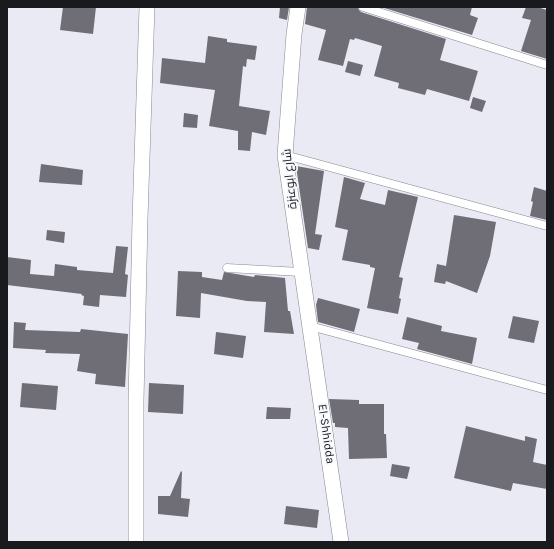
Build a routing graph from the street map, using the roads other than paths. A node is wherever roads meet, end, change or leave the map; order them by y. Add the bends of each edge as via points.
1 (148, 7) edge
2 (298, 7) edge
3 (363, 7) edge
4 (547, 65) edge
5 (285, 155) junction
6 (547, 226) edge
7 (227, 268) dead end
8 (301, 272) junction
9 (310, 326) junction
10 (547, 390) edge
11 (136, 542) edge
12 (341, 542) edge

1 - 11 street via 140,218
2 - 5 street, شارع ابوعنزة
3 - 4 lane
5 - 6 lane
5 - 8 street, شارع ابوعنزة
7 - 8 lane
8 - 9 street, شارع ابوعنزة
9 - 10 lane
9 - 12 street, El-Shhidda

